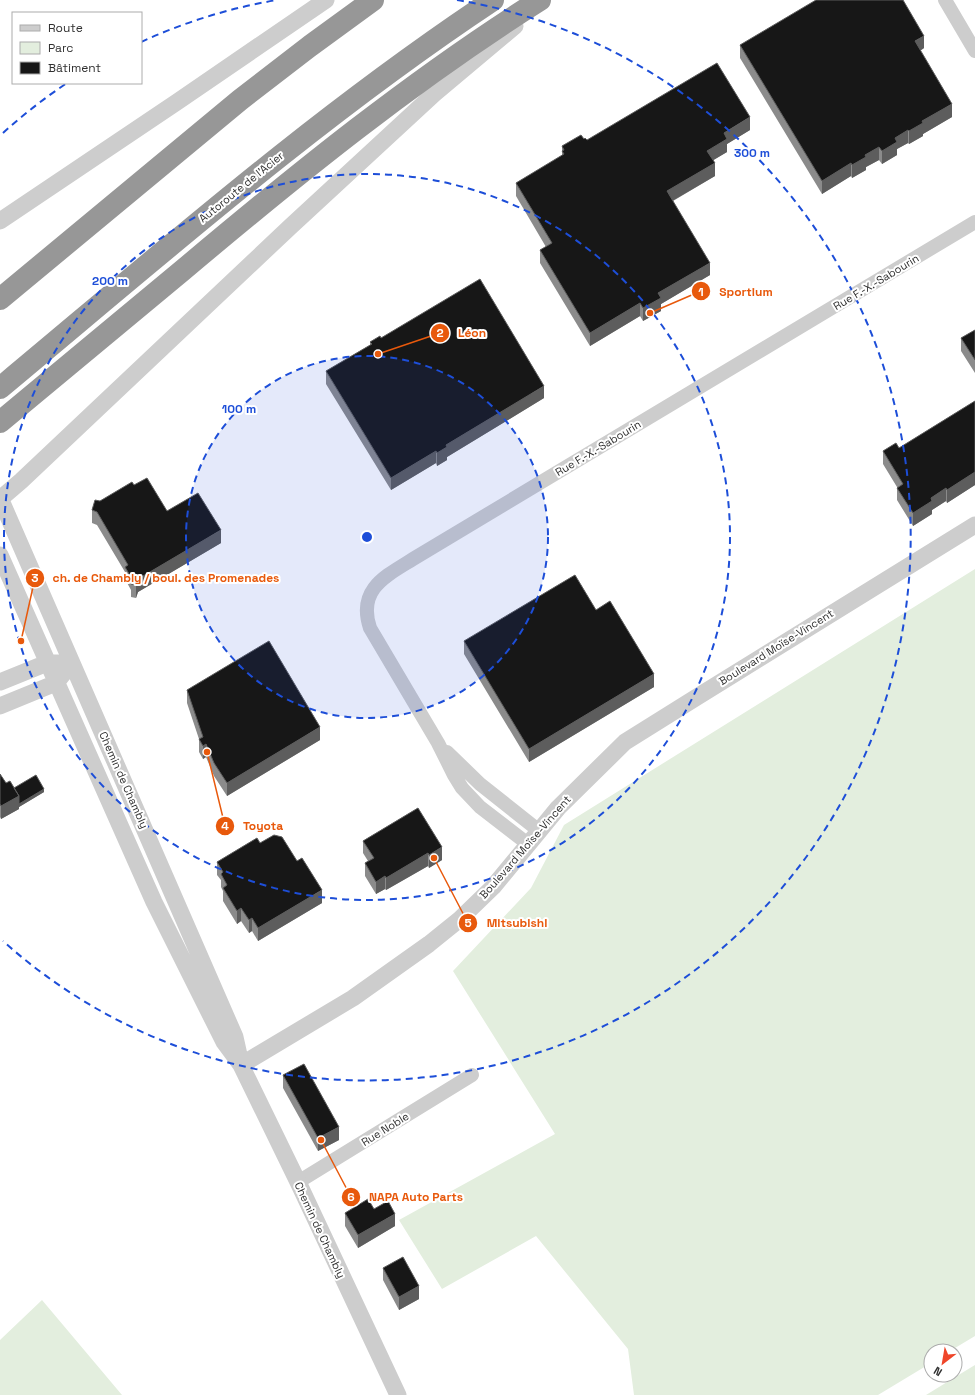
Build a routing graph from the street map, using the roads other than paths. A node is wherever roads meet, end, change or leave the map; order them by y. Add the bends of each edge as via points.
1 (326, 0) edge
2 (374, 0) edge
3 (493, 0) edge
4 (540, 0) edge
5 (545, 0) edge
6 (945, 0) edge
7 (975, 51) edge
8 (0, 221) edge
9 (975, 222) edge
10 (0, 299) edge
11 (0, 388) edge
12 (4, 419) edge
13 (0, 498) edge
14 (975, 525) edge
15 (975, 536) edge
16 (951, 540) junction
17 (0, 555) edge
18 (72, 663) junction
19 (47, 664) junction
20 (0, 682) edge
21 (56, 683) junction
22 (0, 706) edge
23 (438, 743) junction
24 (538, 830) junction
25 (528, 844) junction
26 (241, 1065) junction
27 (472, 1075) dead end
28 (298, 1182) junction
29 (398, 1395) edge

1 - 8 street
2 - 10 highway via 240,100
3 - 11 highway, Autoroute de l'Acier via 379,80 280,156
4 - 12 highway via 425,78 311,164
5 - 13 street via 406,119
6 - 7 street
9 - 23 street, Rue F.-X.-Sabourin via 413,559 379,582 368,601 367,615 370,628
13 - 18 street, Chemin de Chambly
14 - 16 street, Boulevard Moïse-Vincent
15 - 16 street, Boulevard Moïse-Vincent
16 - 24 street, Boulevard Moïse-Vincent via 625,742
17 - 19 street, Chemin de Chambly
18 - 19 street
18 - 21 street
18 - 26 street, Chemin de Chambly via 235,1037
19 - 20 street
19 - 21 street, Chemin de Chambly
21 - 22 street
21 - 26 street, Chemin de Chambly via 154,902 224,1042
23 - 24 street, Rue F.-X.-Sabourin via 480,784
23 - 25 street, Rue F.-X.-Sabourin via 458,782 468,795
24 - 25 street, Boulevard Moïse-Vincent
25 - 26 street, Boulevard Moïse-Vincent via 482,898 438,937 353,998
26 - 28 street, Chemin de Chambly
27 - 28 street, Rue Noble
28 - 29 street, Chemin de Chambly

